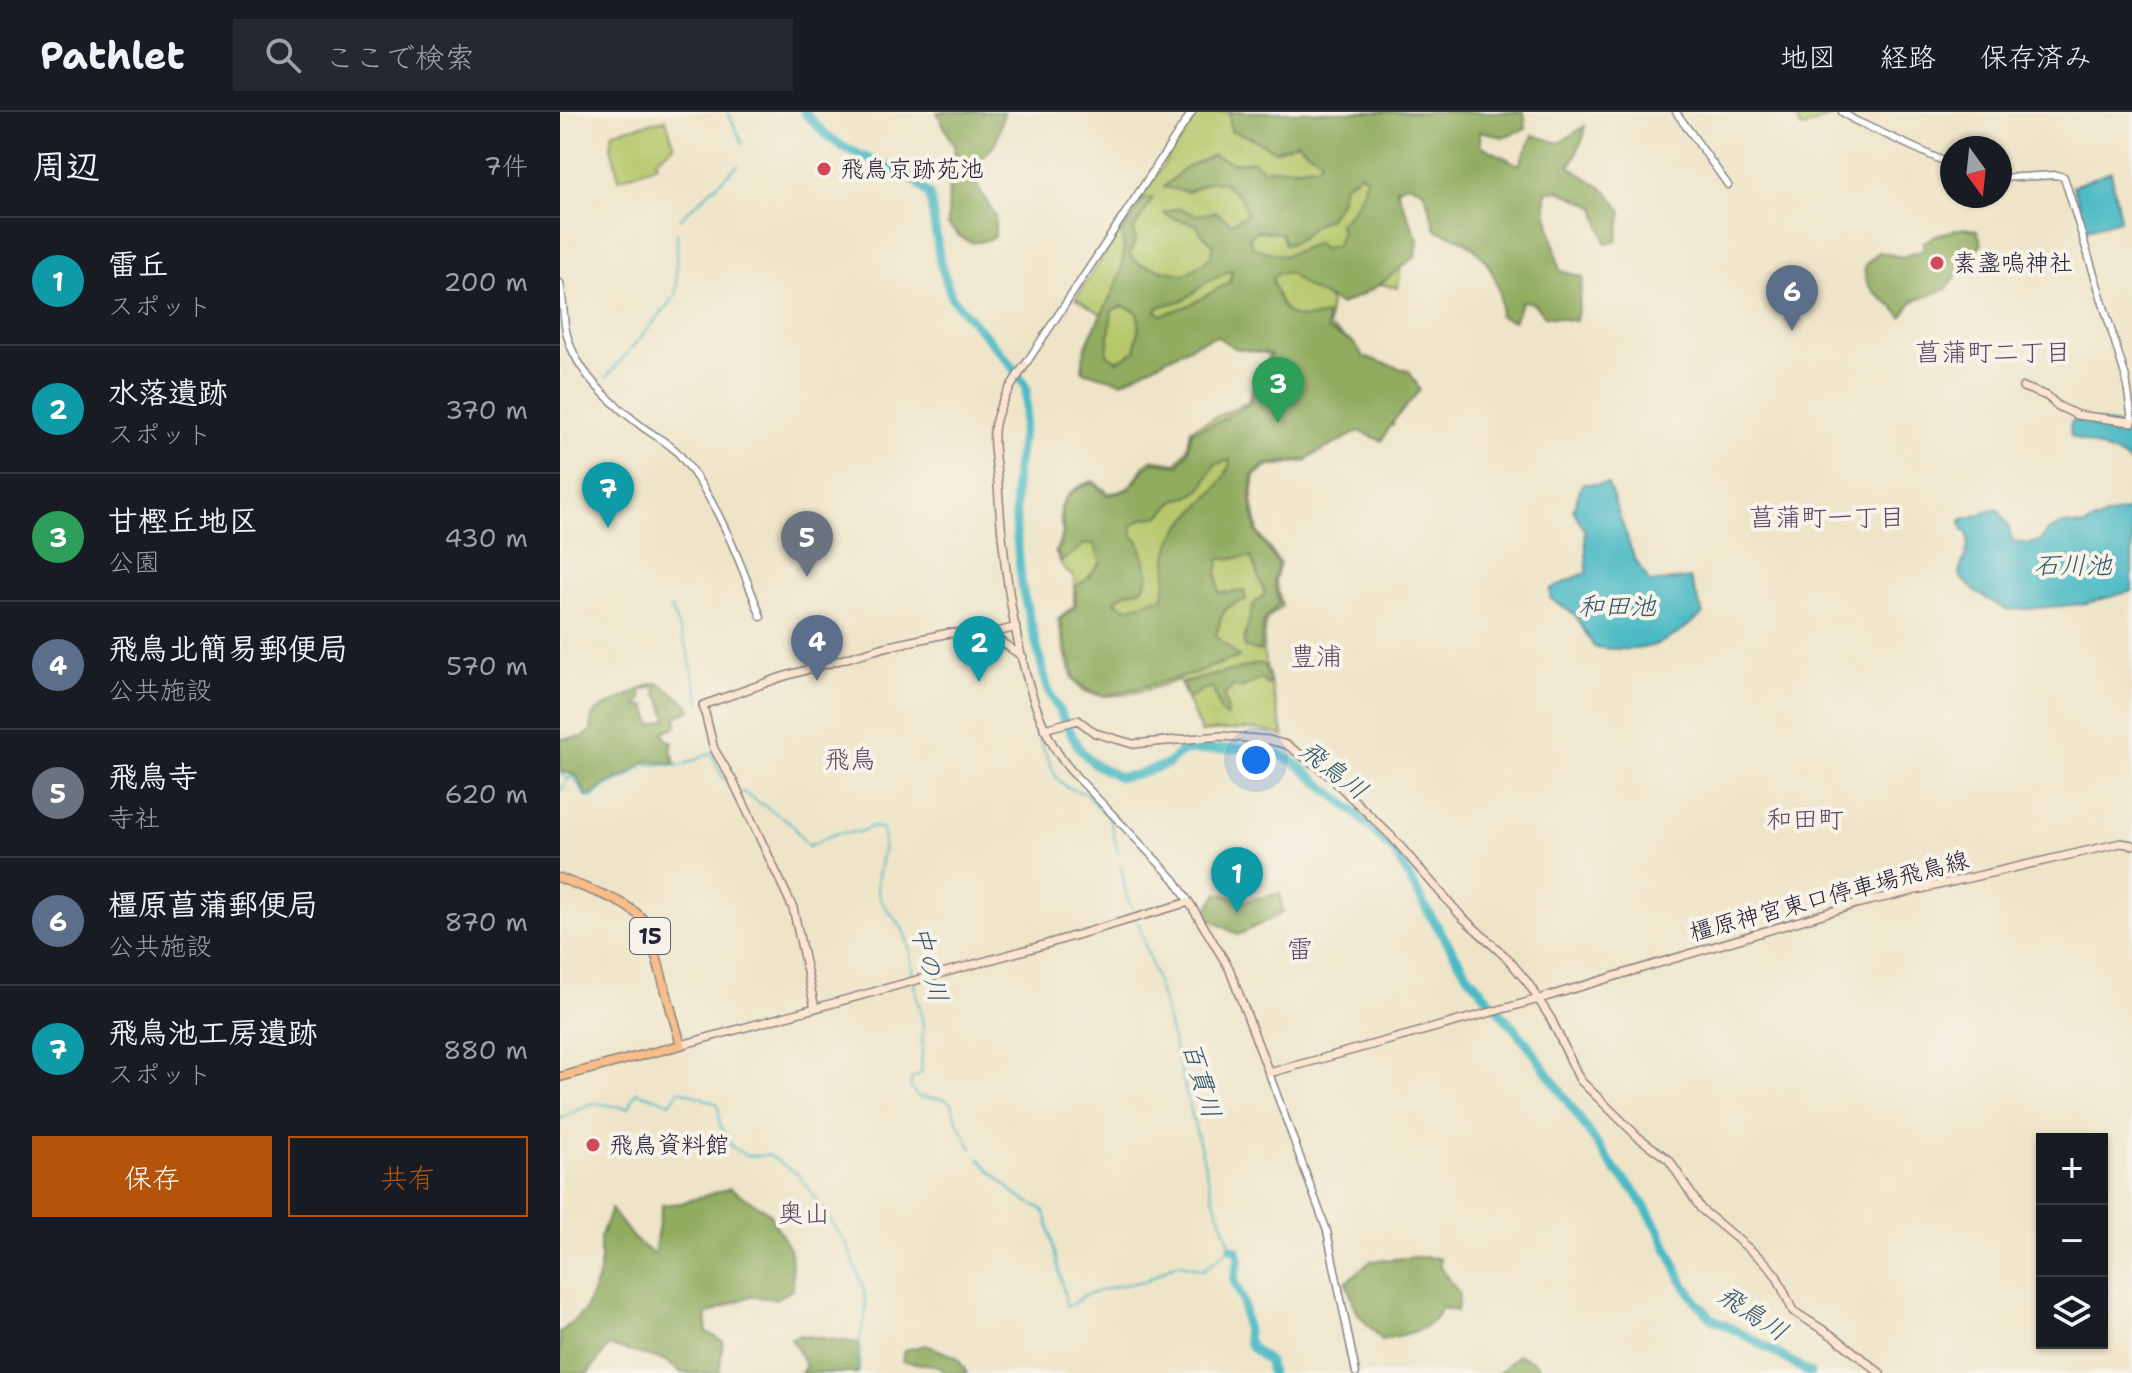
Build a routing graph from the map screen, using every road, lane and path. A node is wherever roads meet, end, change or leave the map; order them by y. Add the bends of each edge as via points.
1 (1192, 112) edge
2 (1676, 112) edge
3 (1842, 112) edge
4 (1940, 159) edge
5 (2012, 177) edge
6 (1728, 185) dead end
7 (560, 283) edge
8 (1025, 365) joint
9 (2129, 377) edge
10 (2023, 387) dead end
11 (2132, 421) edge
12 (761, 617) dead end
13 (1016, 627) junction
14 (990, 634) junction
15 (1023, 657) junction
16 (1044, 729) junction
17 (1075, 775) joint
18 (2132, 845) edge
19 (560, 878) edge
20 (1189, 902) junction
21 (1539, 999) junction
22 (815, 1008) junction
23 (681, 1045) junction
24 (1269, 1073) junction
25 (560, 1077) edge
26 (1356, 1373) edge
27 (1880, 1373) edge

1 - 8 street
2 - 6 street
3 - 4 street
5 - 9 street via 2064,177
7 - 12 street via 565,326 579,363 601,391 677,450 701,483
8 - 13 main road via 1003,398 994,428
9 - 11 street
10 - 11 main road via 2077,415
13 - 14 main road
13 - 15 main road
14 - 15 main road
14 - 22 main road via 960,631 890,645 703,705 714,749 793,908
15 - 16 main road
16 - 17 main road
16 - 21 main road via 1078,720 1095,733 1133,744 1222,736 1287,745 1325,772 1392,837
17 - 20 street via 1174,879
18 - 21 main road, 橿原神宮東口停車場飛鳥線 via 2121,843 1856,904
19 - 23 main road, 15 via 628,907 647,924
20 - 22 main road
20 - 24 main road via 1231,973
21 - 24 main road, 橿原神宮東口停車場飛鳥線
21 - 27 main road via 1580,1080 1669,1160 1701,1209 1766,1263 1793,1311
22 - 23 main road
23 - 25 main road
24 - 26 street via 1327,1231

